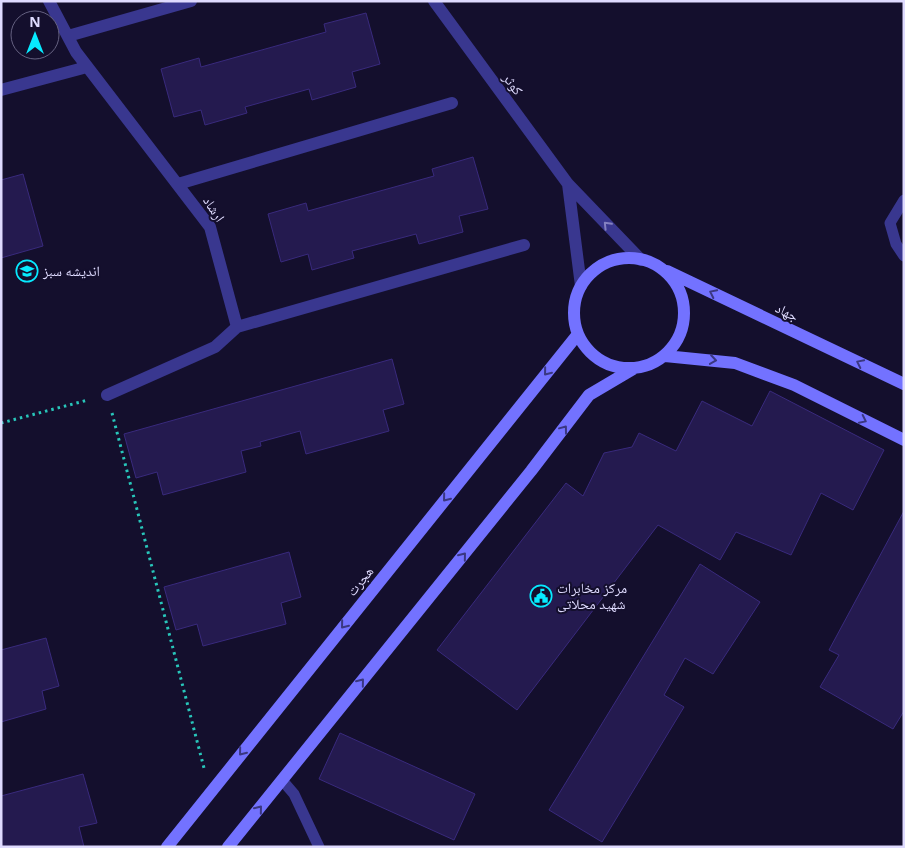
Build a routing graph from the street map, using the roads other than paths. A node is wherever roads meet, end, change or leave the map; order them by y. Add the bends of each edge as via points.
1 (49, 1) edge
2 (191, 1) edge
3 (434, 1) edge
4 (68, 36) junction
5 (88, 66) junction
6 (1, 90) edge
7 (452, 103) dead end
8 (178, 184) junction
9 (568, 184) junction
10 (904, 200) edge
11 (524, 245) dead end
12 (904, 256) edge
13 (641, 260) junction
14 (658, 266) junction
15 (581, 286) junction
16 (237, 327) junction
17 (578, 334) junction
18 (665, 356) junction
19 (633, 368) junction
20 (904, 384) edge
21 (107, 395) road end
22 (904, 440) edge
23 (282, 780) junction
24 (167, 847) edge
25 (228, 847) edge
26 (318, 847) edge

1 - 4 street, ارشاد
2 - 4 street
3 - 9 street, کوثر
4 - 5 street, ارشاد
5 - 6 street
5 - 8 street, ارشاد
7 - 8 street
8 - 16 street, ارشاد via 210,227
13 -> 9 street, کوثر
9 - 15 street, کوثر
10 - 12 lane via 890,223 896,244
11 - 16 street
13 - 14 main road
13 - 15 main road via 607,263
14 - 18 main road via 671,277 680,292 684,310 680,335
20 -> 14 main road, جهاد
15 - 17 main road via 574,310
16 - 21 street via 215,347
17 - 19 main road via 600,360 616,367
17 -> 24 main road, هجرت
18 - 19 main road via 650,365
18 -> 22 main road via 735,363 794,385
23 -> 19 main road via 532,471 589,395
25 -> 23 main road
23 - 26 lane via 294,794

